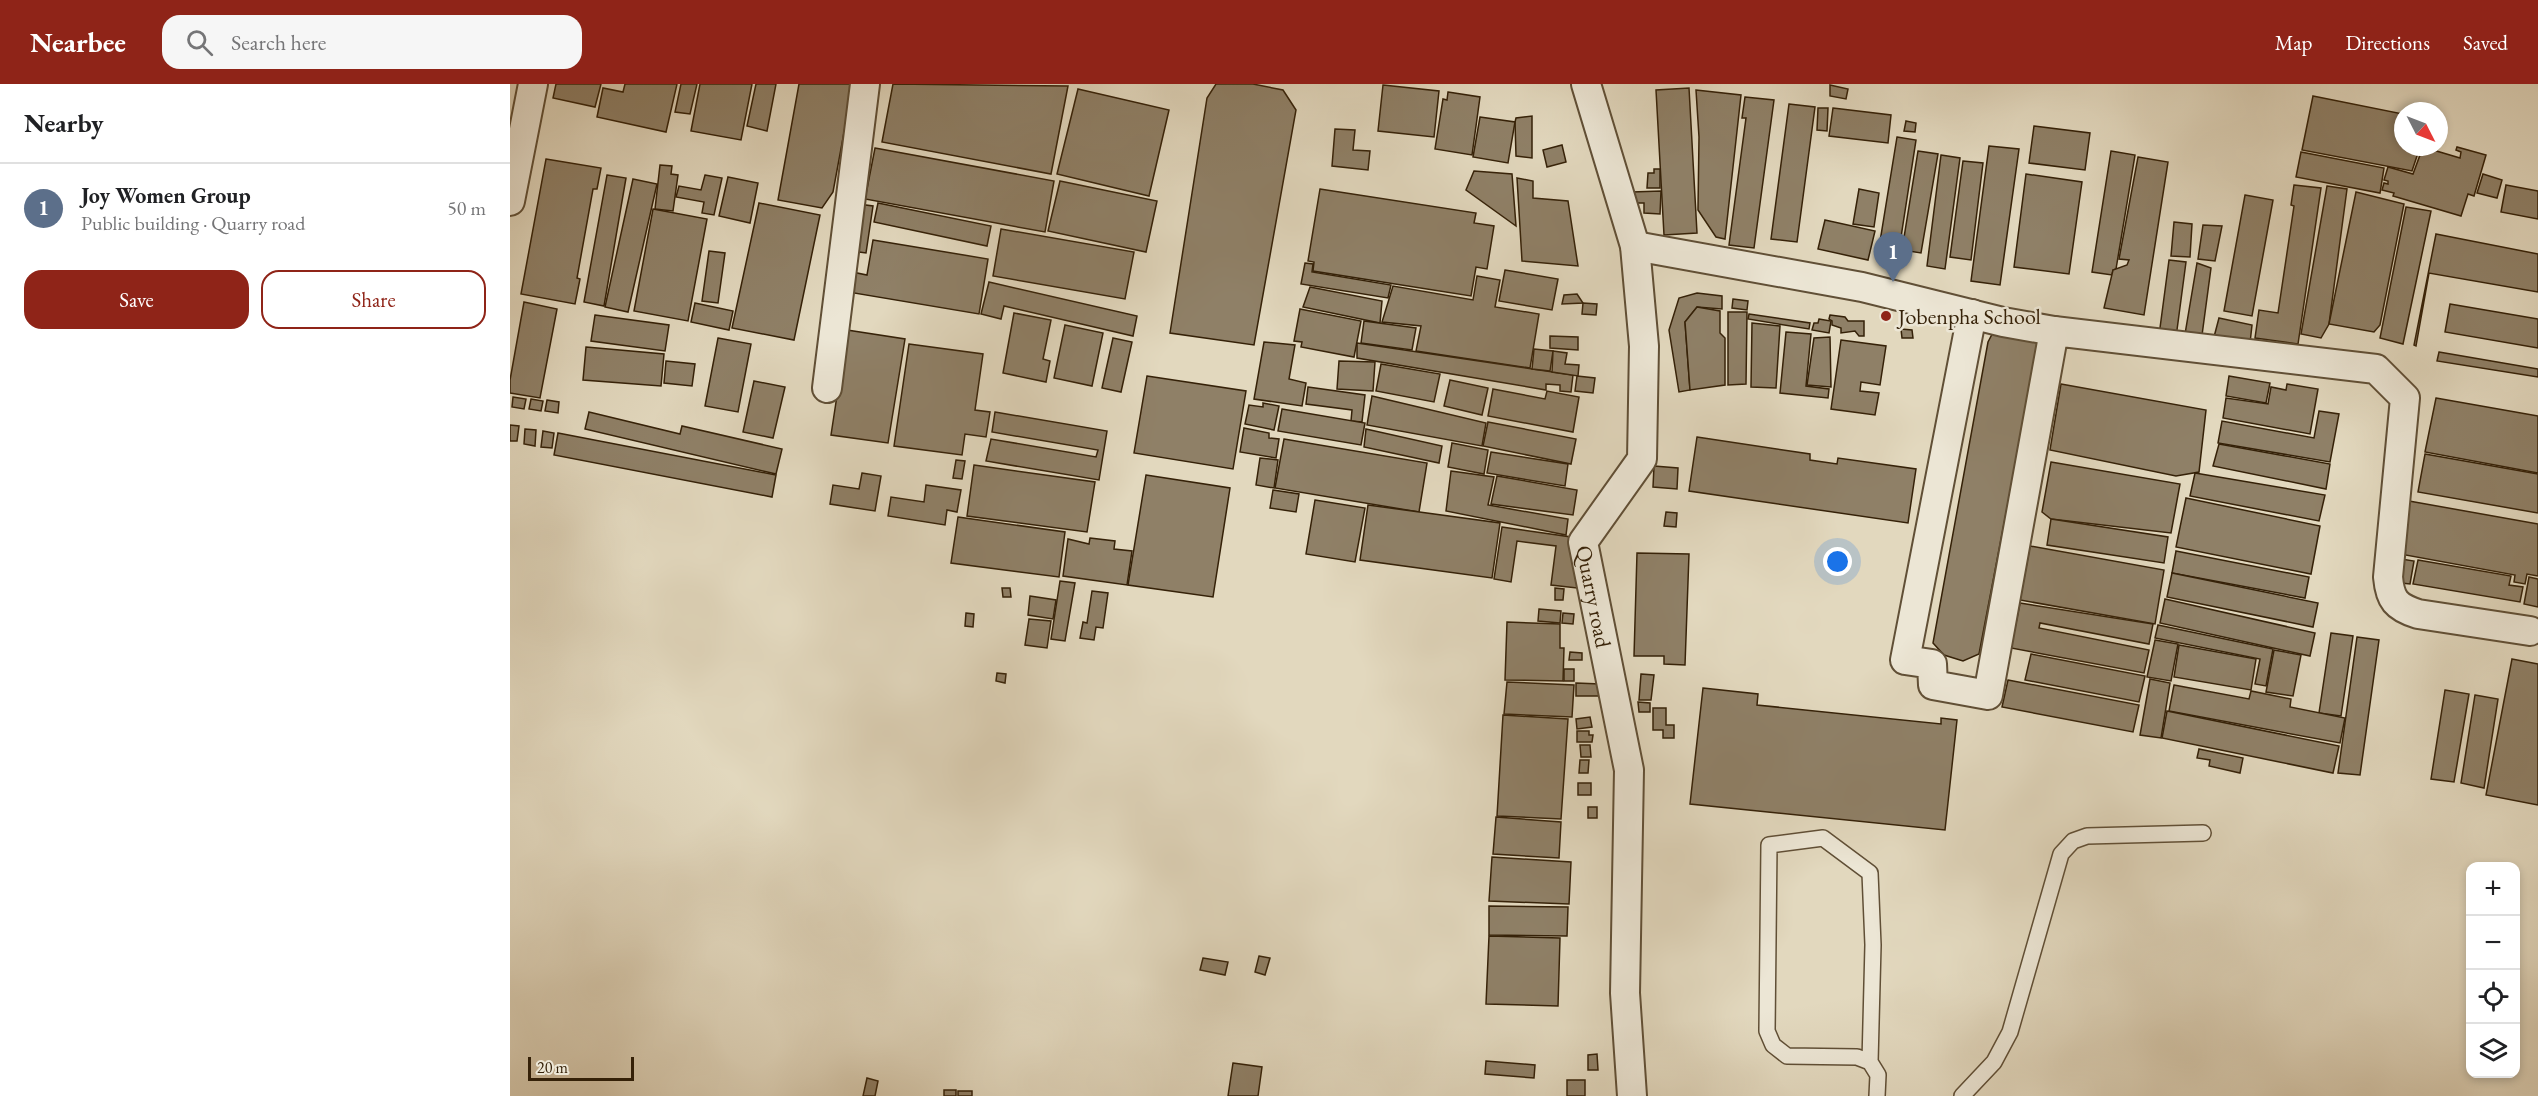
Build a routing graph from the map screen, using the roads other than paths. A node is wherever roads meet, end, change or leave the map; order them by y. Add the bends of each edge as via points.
1 (533, 84) edge
2 (865, 84) edge
3 (1582, 84) edge
4 (1586, 84) edge
5 (510, 201) edge
6 (1635, 246) junction
7 (1972, 314) junction
8 (2054, 331) junction
9 (827, 388) dead end
10 (2530, 631) dead end
11 (2204, 833) dead end
12 (1870, 1062) junction
13 (1632, 1096) edge
14 (1877, 1096) edge
15 (1962, 1096) edge

1 - 5 street
2 - 9 street
3 - 4 street
4 - 6 street, Quarry road
6 - 7 street via 1862,287
6 - 13 street, Quarry road via 1644,346 1642,459 1583,542 1629,770 1624,993
7 - 8 street
7 - 8 street via 1905,660 1932,664 1933,685 1989,695
8 - 10 street via 2376,369 2405,398 2388,577 2390,593 2402,609 2418,614
11 - 15 lane via 2087,836 2073,841 2061,854 2010,1032 1994,1062
12 - 12 lane via 1857,1057 1788,1056 1773,1045 1767,1031 1769,845 1823,838 1870,873
12 - 14 lane via 1878,1075

